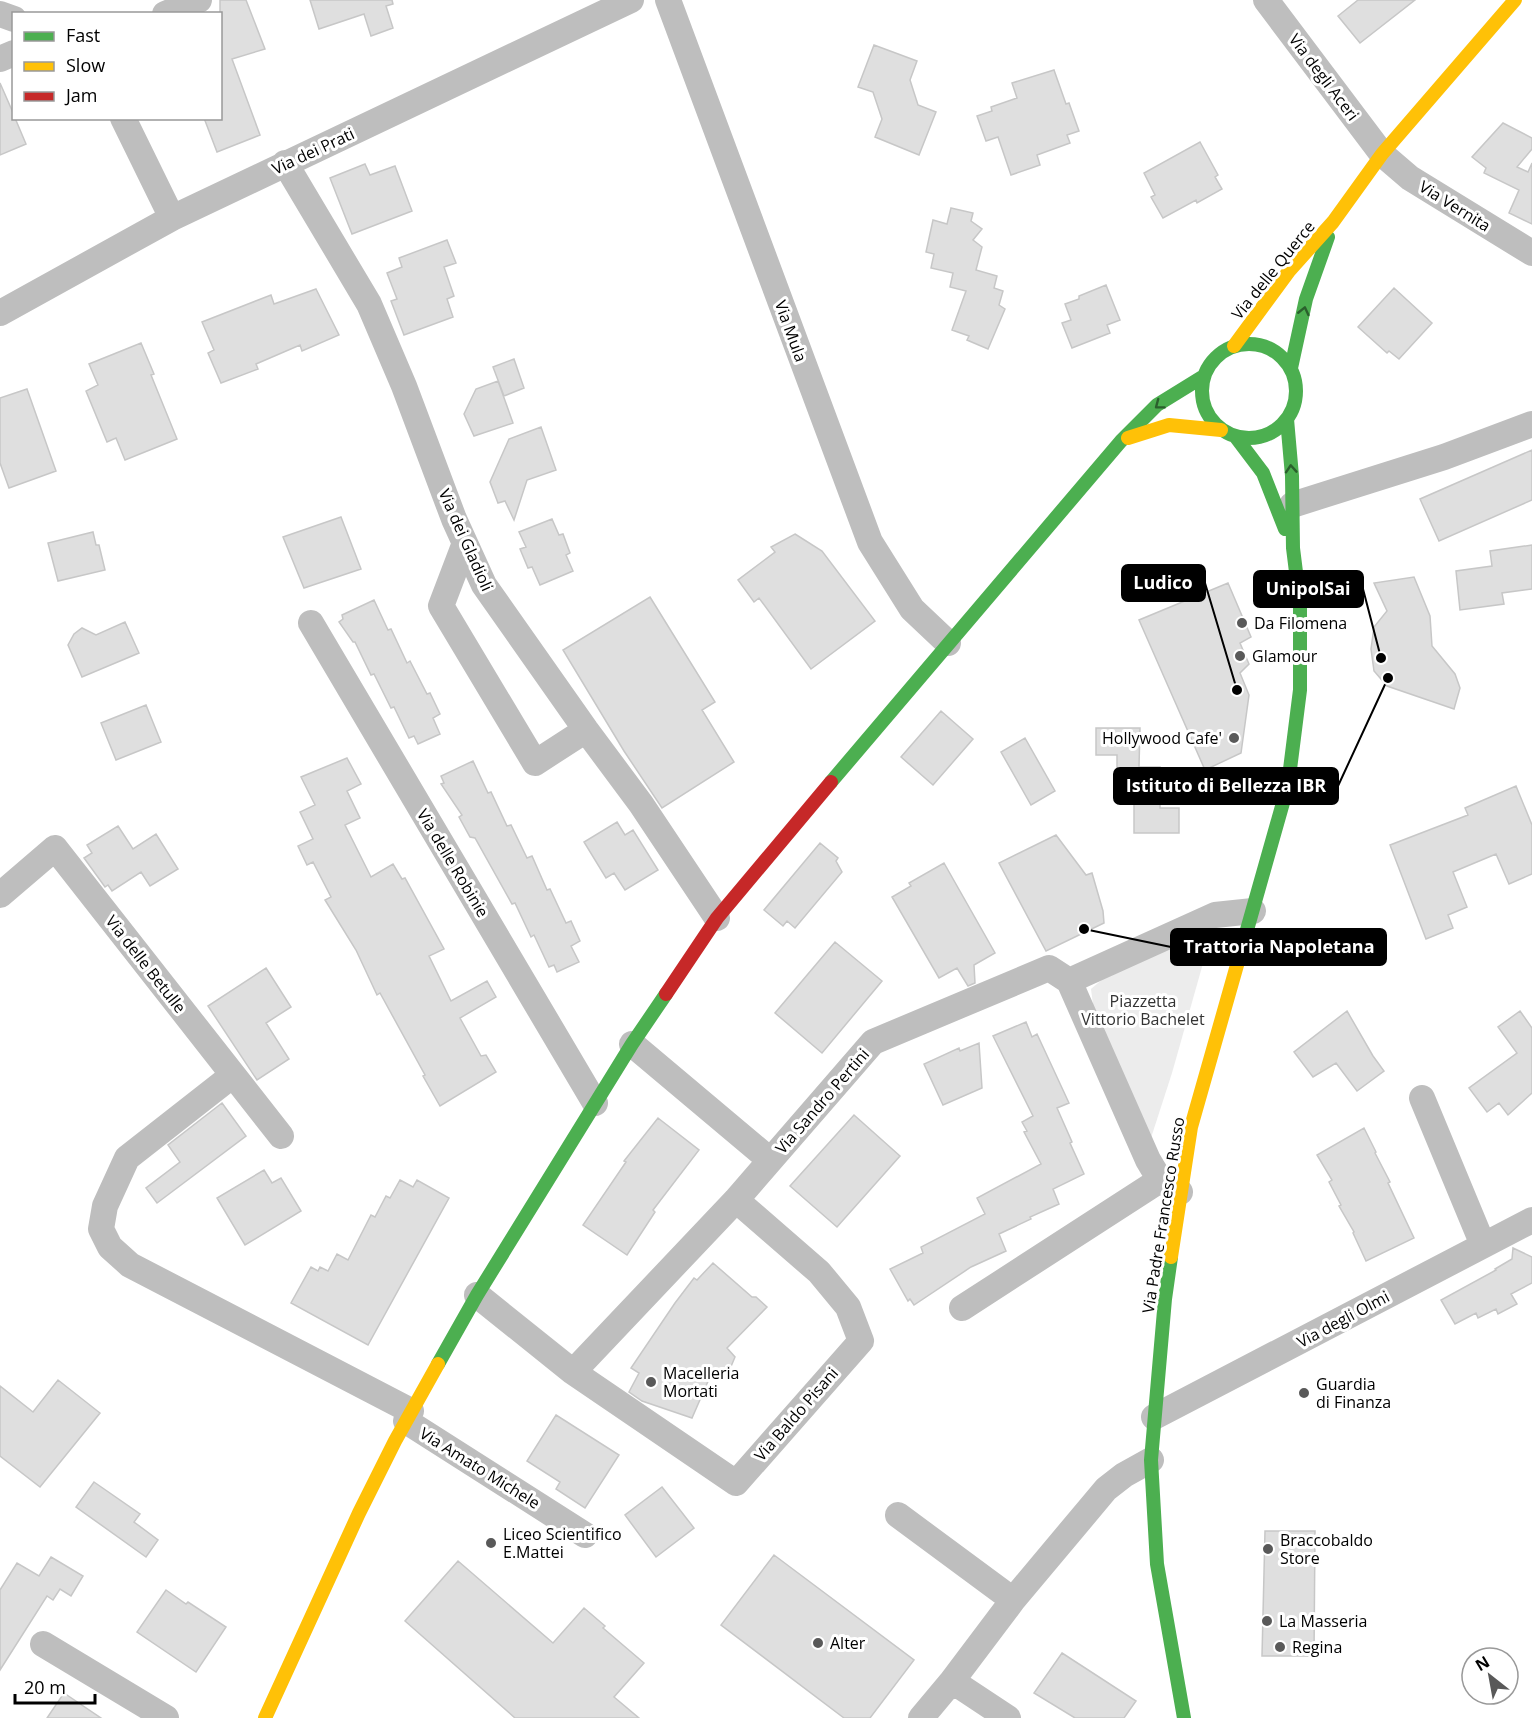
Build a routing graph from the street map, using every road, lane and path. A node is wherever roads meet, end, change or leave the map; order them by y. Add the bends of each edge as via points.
1 (199, 0) edge
2 (631, 0) edge
3 (668, 0) edge
4 (1266, 0) edge
5 (1515, 0) edge
6 (170, 12) edge
7 (124, 120) edge
8 (1382, 154) junction
9 (285, 164) junction
10 (172, 218) junction
11 (1333, 222) junction
12 (1532, 253) edge
13 (0, 313) edge
14 (1234, 346) junction
15 (1291, 368) junction
16 (1204, 376) junction
17 (1287, 419) junction
18 (1532, 424) edge
19 (1221, 430) junction
20 (1235, 436) junction
21 (1120, 441) junction
22 (1292, 505) junction
23 (465, 543) junction
24 (1293, 548) junction
25 (311, 623) dead end
26 (948, 643) junction
27 (586, 730) junction
28 (0, 895) edge
29 (1252, 911) junction
30 (717, 918) junction
31 (1069, 981) junction
32 (632, 1044) junction
33 (233, 1075) junction
34 (1422, 1098) dead end
35 (595, 1103) junction
36 (281, 1136) dead end
37 (770, 1160) junction
38 (1170, 1186) junction
39 (736, 1200) junction
40 (1532, 1220) edge
41 (1483, 1245) junction
42 (477, 1295) junction
43 (962, 1308) dead end
44 (573, 1372) junction
45 (408, 1416) junction
46 (1154, 1417) junction
47 (1151, 1460) junction
48 (898, 1515) dead end
49 (585, 1535) dead end
50 (1013, 1600) junction
51 (43, 1644) dead end
52 (952, 1681) junction
53 (166, 1718) edge
54 (265, 1718) edge
55 (921, 1718) edge
56 (1008, 1718) edge
57 (1184, 1718) edge

1 - 6 street
2 - 9 street, Via dei Prati
3 - 26 street, Via Mula via 870,542 912,609
4 - 8 street, Via degli Aceri
5 - 8 street
7 - 10 street
8 - 11 street
8 - 12 street, Via Vernita via 1410,178
9 - 10 street, Via dei Prati
9 - 23 street, Via dei Gladioli via 369,304
10 - 13 street, Via dei Prati
11 - 14 street, Via delle Querce via 1289,271
15 -> 11 street, Via delle Querce via 1306,299
14 - 15 street via 1247,343 1266,347 1283,357
14 - 16 street via 1211,362
15 - 17 street via 1296,394
16 - 19 street via 1203,406
16 -> 21 street via 1157,405
17 - 20 street via 1264,436
22 -> 17 street, Via Padre Francesco Russo
18 - 22 street via 1444,457
19 - 20 street
19 - 21 street via 1169,425
20 - 24 street, Via Padre Francesco Russo via 1263,474
21 - 26 street
22 - 24 street, Via Padre Francesco Russo
23 - 27 street, Via dei Gladioli via 484,585
23 - 27 street via 441,606 535,763
24 - 29 street, Via Padre Francesco Russo via 1300,604 1300,690 1288,785
25 - 35 street, Via delle Robinie
26 - 30 street
27 - 30 street, Via dei Gladioli
28 - 33 street, Via delle Betulle via 55,848
29 - 31 street via 1215,915
29 - 38 street, Via Padre Francesco Russo via 1191,1127
30 - 32 street
31 - 37 street, Via Sandro Pertini via 1049,968 873,1042
31 - 38 street via 1148,1160
32 - 35 street
32 - 37 street
33 - 36 street, Via delle Betulle
33 - 45 street, Via Amato Michele via 127,1158 105,1206 101,1229 110,1247 130,1265
34 - 41 street
35 - 42 street
37 - 39 street, Via Sandro Pertini
38 - 43 street
38 - 46 street, Via Padre Francesco Russo via 1166,1299
39 - 44 street, Via Sandro Pertini
39 - 44 street, Via Baldo Pisani via 819,1272 848,1307 861,1341 736,1483
40 - 41 street, Via degli Olmi
41 - 46 street, Via degli Olmi
42 - 44 street
42 - 45 street
45 - 49 street, Via Amato Michele
45 - 54 street
46 - 47 street, Via Padre Francesco Russo
47 - 50 street via 1106,1489
47 - 57 street, Via Padre Francesco Russo via 1157,1564
48 - 50 street
50 - 52 street
51 - 53 street
52 - 55 street
52 - 56 street

